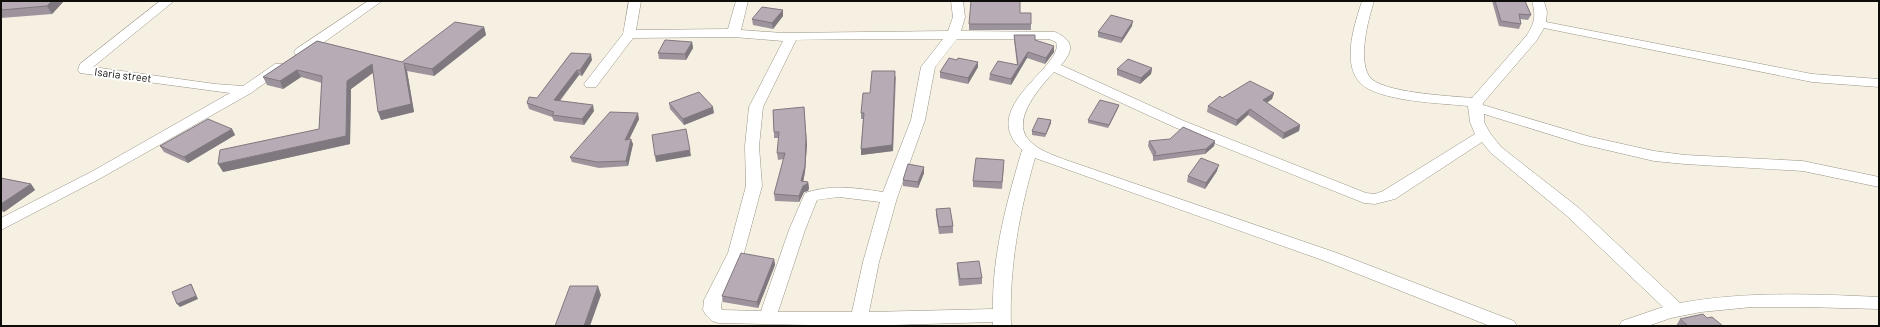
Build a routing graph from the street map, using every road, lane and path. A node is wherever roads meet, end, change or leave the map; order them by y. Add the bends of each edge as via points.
1 (168, 1) edge
2 (376, 1) edge
3 (635, 1) edge
4 (742, 1) edge
5 (956, 1) edge
6 (1368, 1) edge
7 (1538, 1) edge
8 (1540, 24) junction
9 (734, 33) junction
10 (629, 34) junction
11 (953, 35) junction
12 (791, 36) junction
13 (1052, 66) junction
14 (1879, 83) edge
15 (591, 84) dead end
16 (246, 90) junction
17 (1476, 105) junction
18 (1482, 135) junction
19 (1030, 149) junction
20 (1879, 182) edge
21 (889, 198) junction
22 (1, 225) edge
23 (1879, 303) edge
24 (1676, 310) junction
25 (767, 318) junction
26 (860, 319) junction
27 (1002, 320) edge
28 (1508, 326) edge
29 (1628, 326) edge

1 - 16 street, Isaria street via 94,58 85,70
2 - 16 street
3 - 10 street
4 - 9 street
5 - 11 street via 959,17
6 - 17 street via 1360,26 1359,47 1363,78 1379,90 1390,94
7 - 8 street via 1541,12
8 - 14 street via 1812,78
8 - 17 street
9 - 10 street
9 - 12 street
10 - 15 street
11 - 12 street
11 - 13 street via 1051,35 1062,40 1064,46 1062,54
11 - 21 street via 928,67 918,120
12 - 25 street via 756,107 752,146 754,186 736,253 713,300 712,310 718,316
13 - 18 street via 1178,124 1364,198 1375,199 1389,195
13 - 19 street via 1018,109 1015,129 1020,140
16 - 22 street
17 - 18 street via 1477,122
17 - 20 street via 1562,133 1653,156 1706,162 1779,164 1854,175
18 - 24 street via 1496,150 1573,212
19 - 27 street via 1010,223 1004,259
19 - 28 street via 1061,163 1331,258
21 - 25 street via 833,192 818,193 811,197
21 - 26 street via 871,262
23 - 24 street via 1728,302
24 - 29 street
25 - 26 street
26 - 27 street

